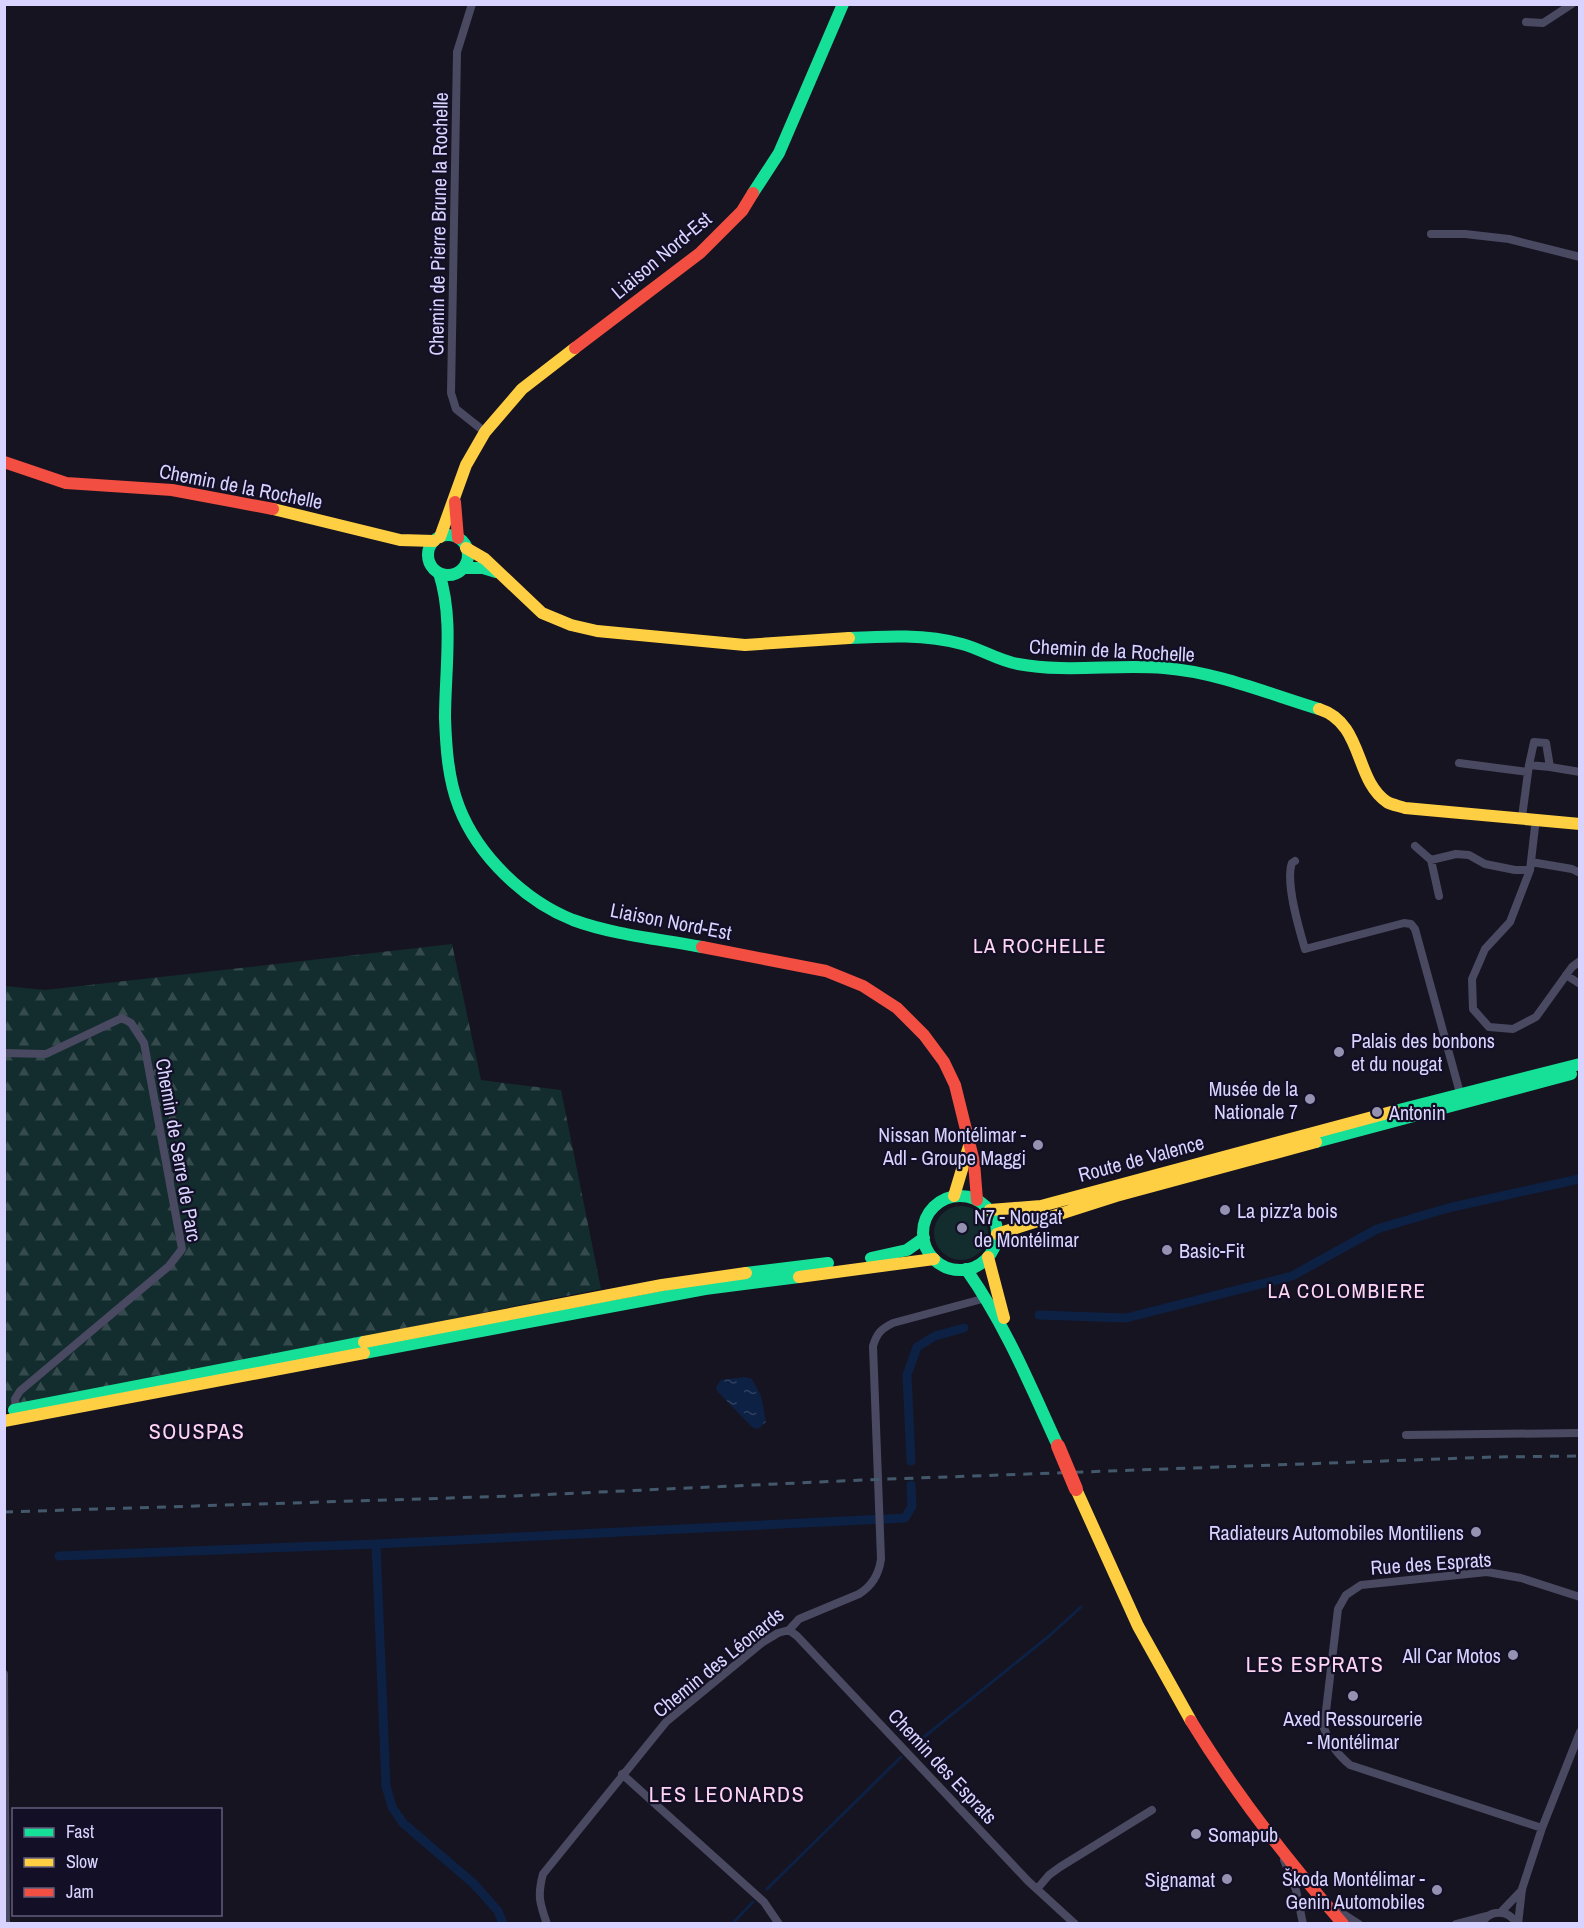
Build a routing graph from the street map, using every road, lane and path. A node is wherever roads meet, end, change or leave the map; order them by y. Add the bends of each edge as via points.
1 (472, 4) edge
2 (843, 4) edge
3 (1572, 4) edge
4 (1526, 22) dead end
5 (1431, 234) dead end
6 (1580, 257) edge
7 (485, 432) junction
8 (4, 462) edge
9 (455, 498) junction
10 (437, 539) junction
11 (400, 540) junction
12 (462, 543) junction
13 (429, 558) junction
14 (460, 570) junction
15 (439, 573) junction
16 (500, 574) junction
17 (447, 613) junction
18 (1459, 763) dead end
19 (1550, 767) junction
20 (1528, 769) junction
21 (1580, 772) edge
22 (1522, 817) junction
23 (1536, 818) junction
24 (1580, 824) edge
25 (1415, 846) dead end
26 (1431, 860) junction
27 (1295, 861) dead end
28 (1531, 866) junction
29 (1580, 873) edge
30 (1439, 896) dead end
31 (1580, 961) edge
32 (1566, 975) junction
33 (1580, 984) edge
34 (4, 1053) edge
35 (1580, 1064) edge
36 (1580, 1072) edge
37 (1461, 1093) junction
38 (970, 1142) junction
39 (954, 1196) junction
40 (977, 1200) junction
41 (990, 1210) junction
42 (997, 1234) junction
43 (924, 1238) junction
44 (988, 1257) junction
45 (934, 1259) junction
46 (966, 1269) junction
47 (986, 1298) junction
48 (1017, 1357) junction
49 (10, 1415) edge
50 (1580, 1433) edge
51 (1406, 1435) dead end
52 (1580, 1598) edge
53 (789, 1630) junction
54 (4, 1674) edge
55 (1580, 1732) edge
56 (622, 1774) junction
57 (1152, 1810) dead end
58 (1542, 1828) junction
59 (1281, 1851) junction
60 (1037, 1889) junction
61 (1522, 1889) junction
62 (1321, 1899) junction
63 (1501, 1912) junction
64 (1484, 1920) edge
65 (6, 1923) edge
66 (547, 1923) edge
67 (779, 1923) edge
68 (1075, 1923) edge
69 (1303, 1923) edge
70 (1342, 1923) edge
71 (1359, 1923) edge
72 (1456, 1923) edge
73 (1517, 1923) edge

1 - 7 street, Chemin de Pierre Brune la Rochelle via 457,52 451,393 456,409
2 - 7 main road, Liaison Nord-Est via 780,153 742,211 700,253 522,389
3 - 4 street via 1543,23
5 - 6 street via 1509,239
7 - 9 main road, Liaison Nord-Est via 466,465
8 - 11 main road, Chemin de la Rochelle via 66,483 172,490 278,510
9 - 10 main road, Liaison Nord-Est
9 - 12 main road, Liaison Nord-Est
10 - 11 main road, Chemin de la Rochelle
10 - 12 main road via 449,535
10 - 13 main road via 429,549
11 - 13 main road, Chemin de la Rochelle
12 - 14 main road via 467,559
12 - 16 main road, Chemin de la Rochelle
13 - 15 main road
14 - 15 main road via 448,575
14 - 16 main road via 483,568
14 - 17 main road, Liaison Nord-Est
15 - 17 main road, Liaison Nord-Est
16 - 22 main road, Chemin de la Rochelle via 542,613 597,631 745,645 880,636 938,639 1016,664 1196,672 1327,712 1342,724 1354,742 1371,784 1387,802 1405,808
17 - 38 main road, Liaison Nord-Est via 446,710 451,779 468,824 491,860 524,891 567,917 602,928 826,971 863,986 897,1008 944,1062 955,1085
18 - 20 street
19 - 20 street
19 - 20 street via 1546,743 1534,742
19 - 21 street
20 - 22 street
22 - 23 main road, Chemin de la Rochelle
23 - 24 main road, Chemin de la Rochelle
23 - 28 street
25 - 26 street
26 - 28 street via 1456,854 1515,870
26 - 30 street
27 - 37 street via 1289,870 1305,949 1404,923 1415,929
28 - 29 street
28 - 32 street via 1510,922 1485,950 1472,979 1473,1009 1489,1027 1513,1029 1536,1017
31 - 32 street
32 - 33 street
34 - 49 street, Chemin de Serre de Parc via 46,1054 122,1018 131,1023 144,1043 182,1249 169,1266 20,1391
35 - 37 main road, Route de Valence
36 - 42 main road, Route de Valence via 1116,1196
37 - 41 main road, Route de Valence via 1041,1206
38 - 39 main road
38 - 40 main road, Liaison Nord-Est
39 - 40 main road
39 - 43 main road via 931,1211
40 - 41 main road
41 - 42 main road
42 - 44 main road
43 - 45 main road
43 - 49 main road via 899,1252 662,1285
44 - 46 main road
44 - 48 main road
45 - 46 main road via 948,1267
45 - 49 main road via 705,1288
46 - 47 main road
47 - 48 main road
47 - 53 street, Chemin des Léonards via 893,1323 876,1335 873,1346 879,1570 867,1589 799,1619
48 - 59 main road, bridge via 1124,1596 1180,1704 1245,1805
50 - 51 street
52 - 58 street, Rue des Esprats via 1521,1578 1473,1572 1361,1585 1346,1595 1338,1609 1324,1728 1337,1755 1350,1765
53 - 56 street, Chemin des Léonards via 763,1642 666,1722
53 - 60 street, Chemin des Esprats
54 - 65 street
55 - 58 street
56 - 66 street, Chemin des Léonards via 543,1875 539,1902
56 - 67 street via 764,1902
57 - 60 street via 1049,1875
58 - 61 street
59 - 62 main road
59 - 69 street
60 - 68 street, Chemin des Esprats
61 - 63 street
61 - 73 street
62 - 70 main road
62 - 71 street
63 - 64 street
63 - 73 street
64 - 72 street

